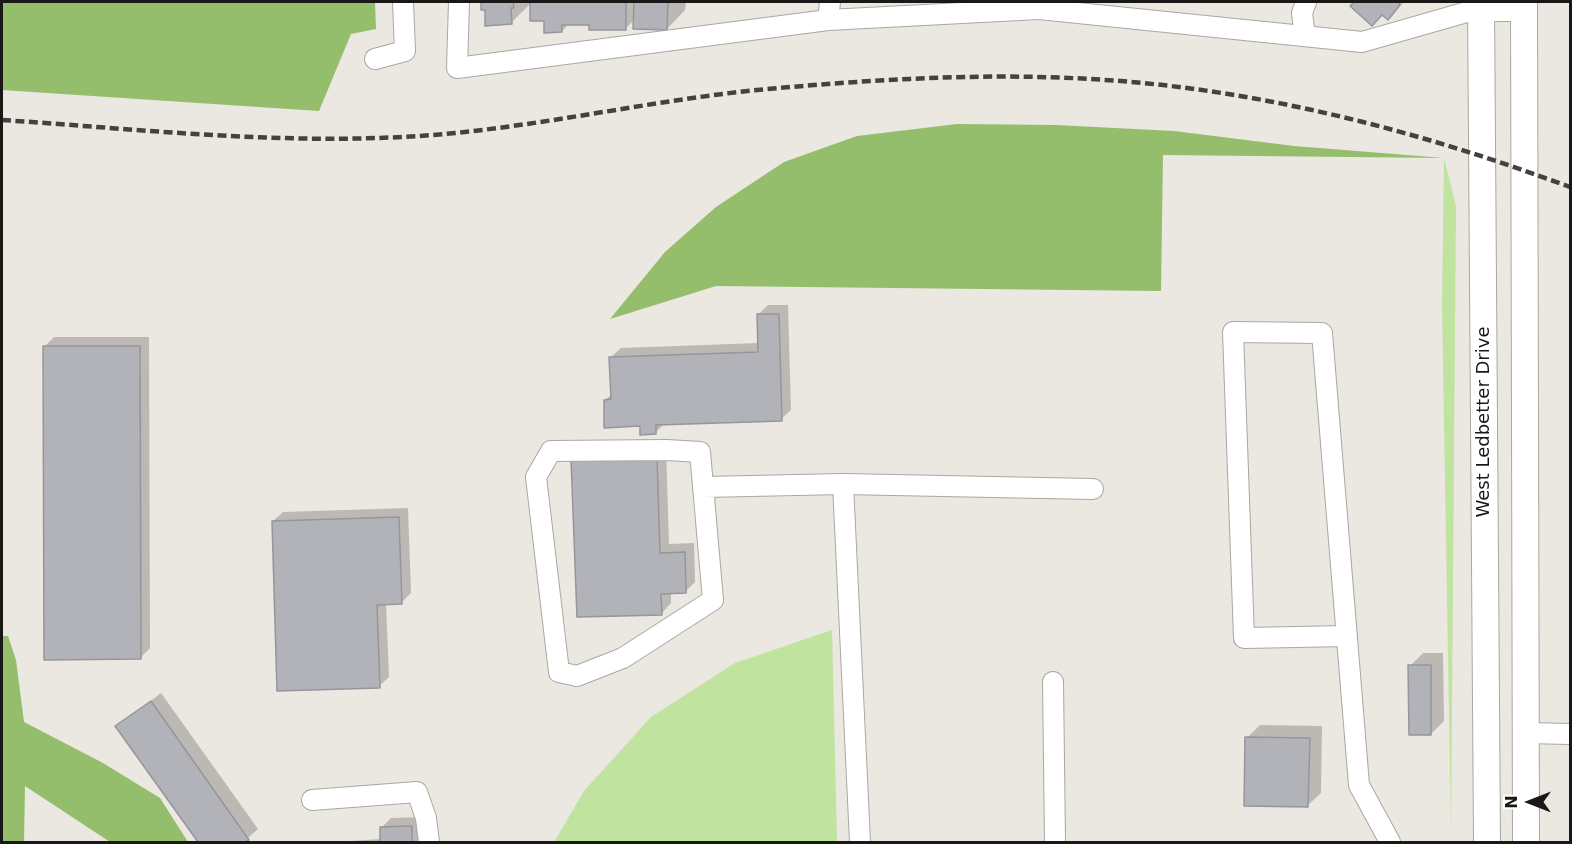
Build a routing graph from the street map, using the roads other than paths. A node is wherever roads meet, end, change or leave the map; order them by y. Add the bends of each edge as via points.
1 (403, 2) edge
2 (459, 2) edge
3 (1306, 2) edge
4 (1039, 5) edge
5 (1481, 5) edge
6 (1524, 5) edge
7 (829, 11) edge
8 (1305, 36) junction
9 (375, 59) dead end
10 (843, 484) junction
11 (704, 487) junction
12 (1093, 489) dead end
13 (1347, 636) junction
14 (1053, 682) dead end
15 (1526, 733) junction
16 (1570, 734) edge
17 (312, 800) dead end
18 (429, 843) edge
19 (860, 843) edge
20 (1055, 843) edge
21 (1390, 843) edge
22 (1487, 843) edge
23 (1527, 843) edge

1 - 9 street via 405,51
2 - 7 street via 458,68
3 - 8 street via 1302,13
4 - 7 street
4 - 8 street
5 - 6 main road
5 - 8 street via 1362,42
5 - 22 main road, West Ledbetter Drive
6 - 15 main road
10 - 11 street
10 - 12 street
10 - 19 street
11 - 11 street via 700,452 550,451 536,477 559,672 577,676 622,658 713,600
13 - 13 street via 1322,333 1233,332 1244,638
13 - 21 street via 1359,785
14 - 20 street
15 - 16 street
15 - 23 main road
17 - 18 street via 417,792

